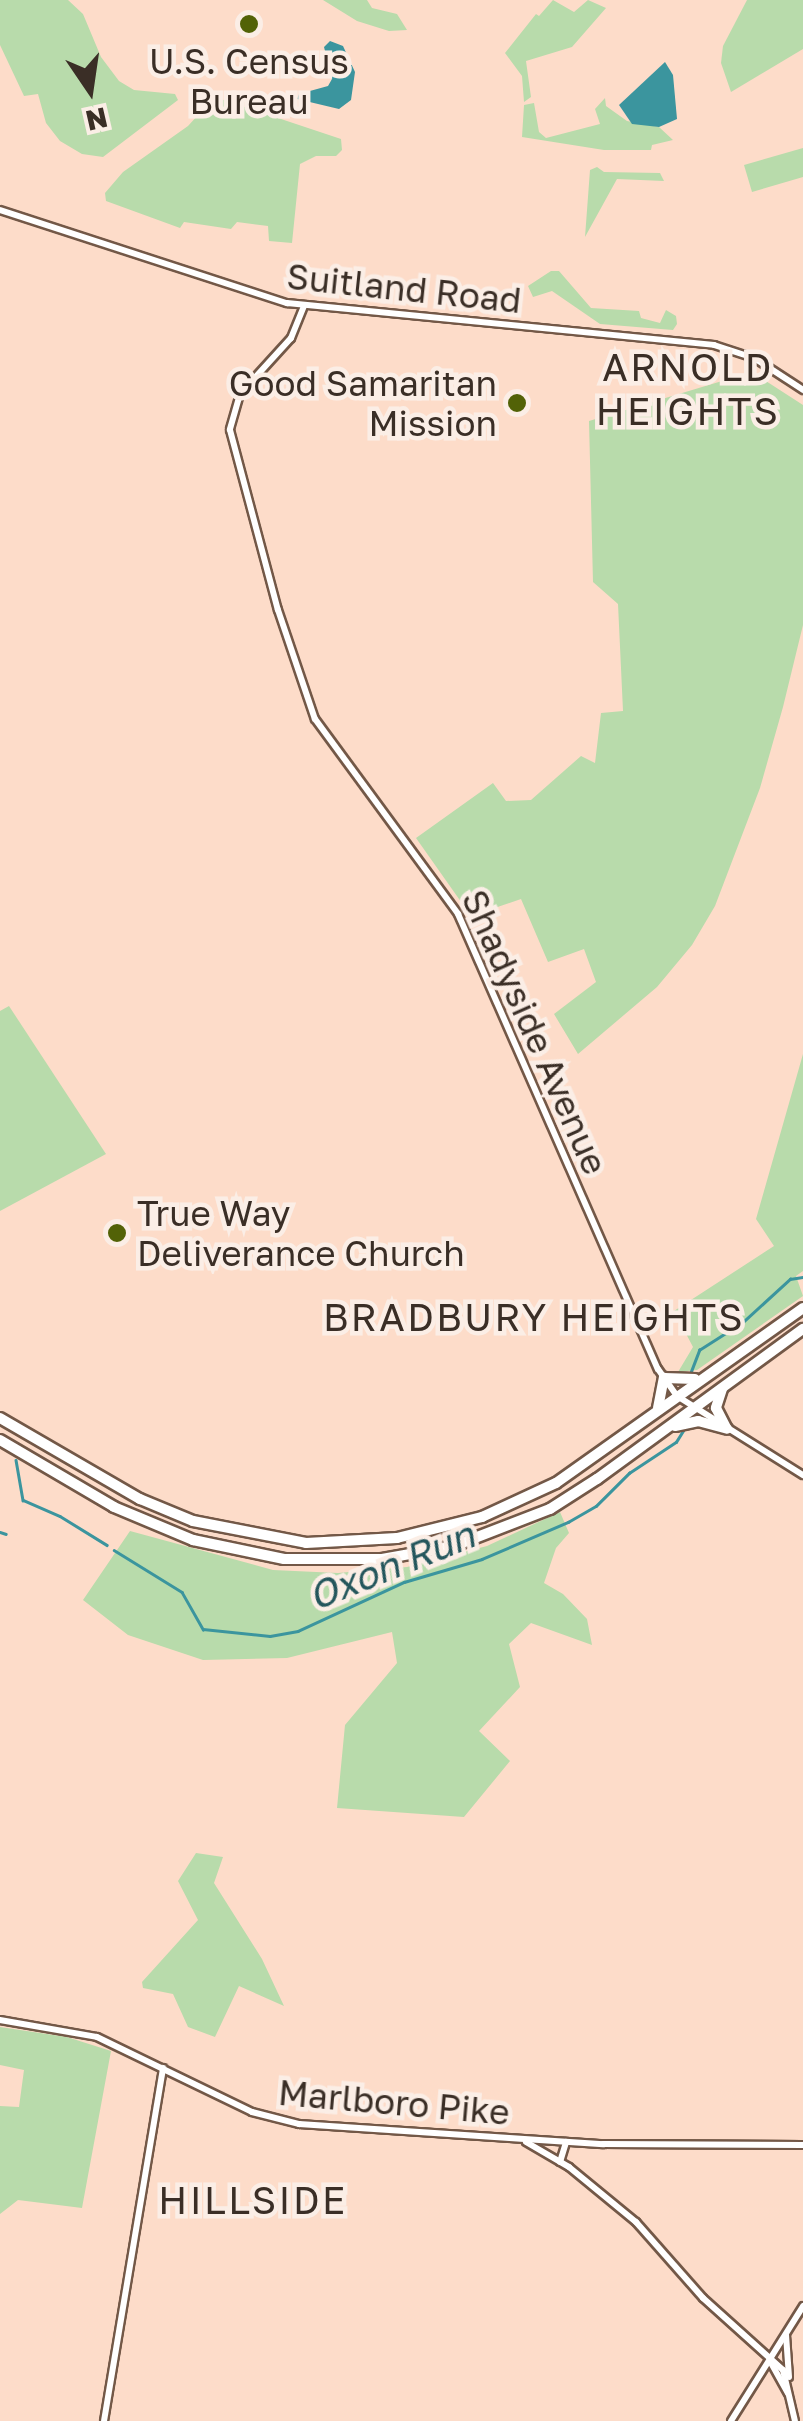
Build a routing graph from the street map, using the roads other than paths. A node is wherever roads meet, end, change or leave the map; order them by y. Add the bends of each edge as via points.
1 (0, 210) edge
2 (304, 306) junction
3 (803, 390) edge
4 (803, 1308) edge
5 (803, 1329) edge
6 (737, 1374) junction
7 (664, 1378) junction
8 (701, 1378) junction
9 (677, 1396) junction
10 (694, 1406) junction
11 (657, 1411) junction
12 (0, 1418) edge
13 (727, 1429) junction
14 (0, 1440) edge
15 (629, 1457) junction
16 (803, 1475) edge
17 (0, 2020) edge
18 (163, 2068) junction
19 (523, 2139) junction
20 (566, 2142) junction
21 (803, 2145) edge
22 (560, 2162) junction
23 (803, 2306) edge
24 (788, 2330) junction
25 (769, 2360) junction
26 (790, 2384) junction
27 (790, 2397) junction
28 (104, 2421) edge
29 (731, 2421) edge
30 (795, 2421) edge

1 - 2 main road, Suitland Road
2 - 3 main road, Suitland Road via 722,346
2 - 7 main road, Shadyside Avenue via 284,347 240,394 230,430 300,682 330,744 458,914
4 - 8 highway
5 - 6 highway
6 - 10 highway
6 - 13 highway via 717,1402
7 - 8 highway
7 - 9 main road, Shadyside Avenue
7 - 11 highway
8 - 9 highway
9 - 10 main road, Shadyside Avenue
9 - 11 highway
10 - 13 main road, Shadyside Avenue
10 - 15 highway
11 - 12 highway via 576,1471 506,1508 420,1534 328,1544 241,1534 164,1510
13 - 15 highway via 684,1423
13 - 16 main road, Shadyside Avenue
14 - 15 highway via 171,1533 252,1555 330,1562 412,1555 500,1531 550,1509
17 - 18 main road, Marlboro Pike via 97,2036
18 - 19 main road, Marlboro Pike via 252,2112 289,2122
18 - 28 main road
19 - 20 main road, Marlboro Pike
19 - 22 main road
20 - 21 main road, Marlboro Pike
20 - 22 main road
22 - 25 main road via 636,2222
23 - 24 main road
24 - 25 main road
24 - 26 main road
25 - 26 main road
25 - 27 main road
25 - 29 main road
26 - 27 main road
27 - 30 main road

